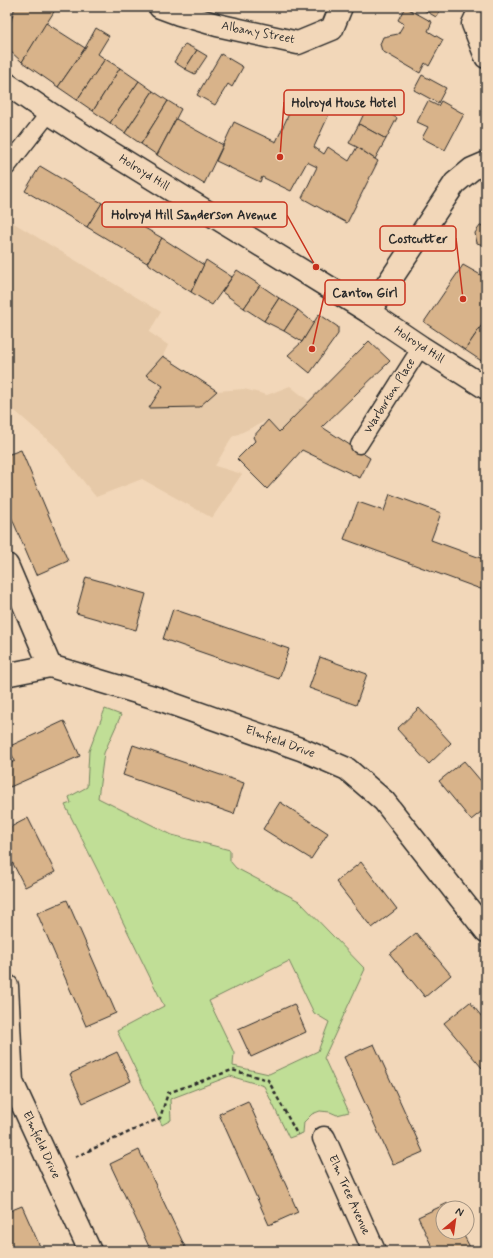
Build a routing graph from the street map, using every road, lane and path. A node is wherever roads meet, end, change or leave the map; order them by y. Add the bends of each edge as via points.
1 (341, 7) edge
2 (480, 7) edge
3 (174, 9) edge
4 (486, 57) edge
5 (7, 84) edge
6 (48, 113) junction
7 (486, 163) edge
8 (7, 167) edge
9 (369, 312) junction
10 (421, 347) junction
11 (486, 388) edge
12 (359, 445) dead end
13 (7, 565) edge
14 (50, 666) junction
15 (7, 675) edge
16 (486, 931) edge
17 (7, 986) edge
18 (324, 1138) joint
19 (52, 1168) junction
20 (90, 1251) edge
21 (374, 1251) edge

1 - 3 street, Albany Street via 332,29 298,43 217,25
2 - 4 street via 473,24
5 - 6 street, Holroyd Hill
6 - 8 lane
6 - 9 street, Holroyd Hill
7 - 9 street via 472,169 455,183
9 - 10 street, Holroyd Hill
10 - 11 street, Holroyd Hill
10 - 12 lane, Warburton Place
13 - 14 street
14 - 15 street, Elmfield Drive
14 - 16 street, Elmfield Drive via 153,696 303,750 348,769 384,801
17 - 19 street, Elmfield Drive via 12,1082
18 - 19 path via 297,1134 268,1080 232,1070 168,1093 160,1118
18 - 21 street, Elm Tree Avenue
19 - 20 street, Elmfield Drive

